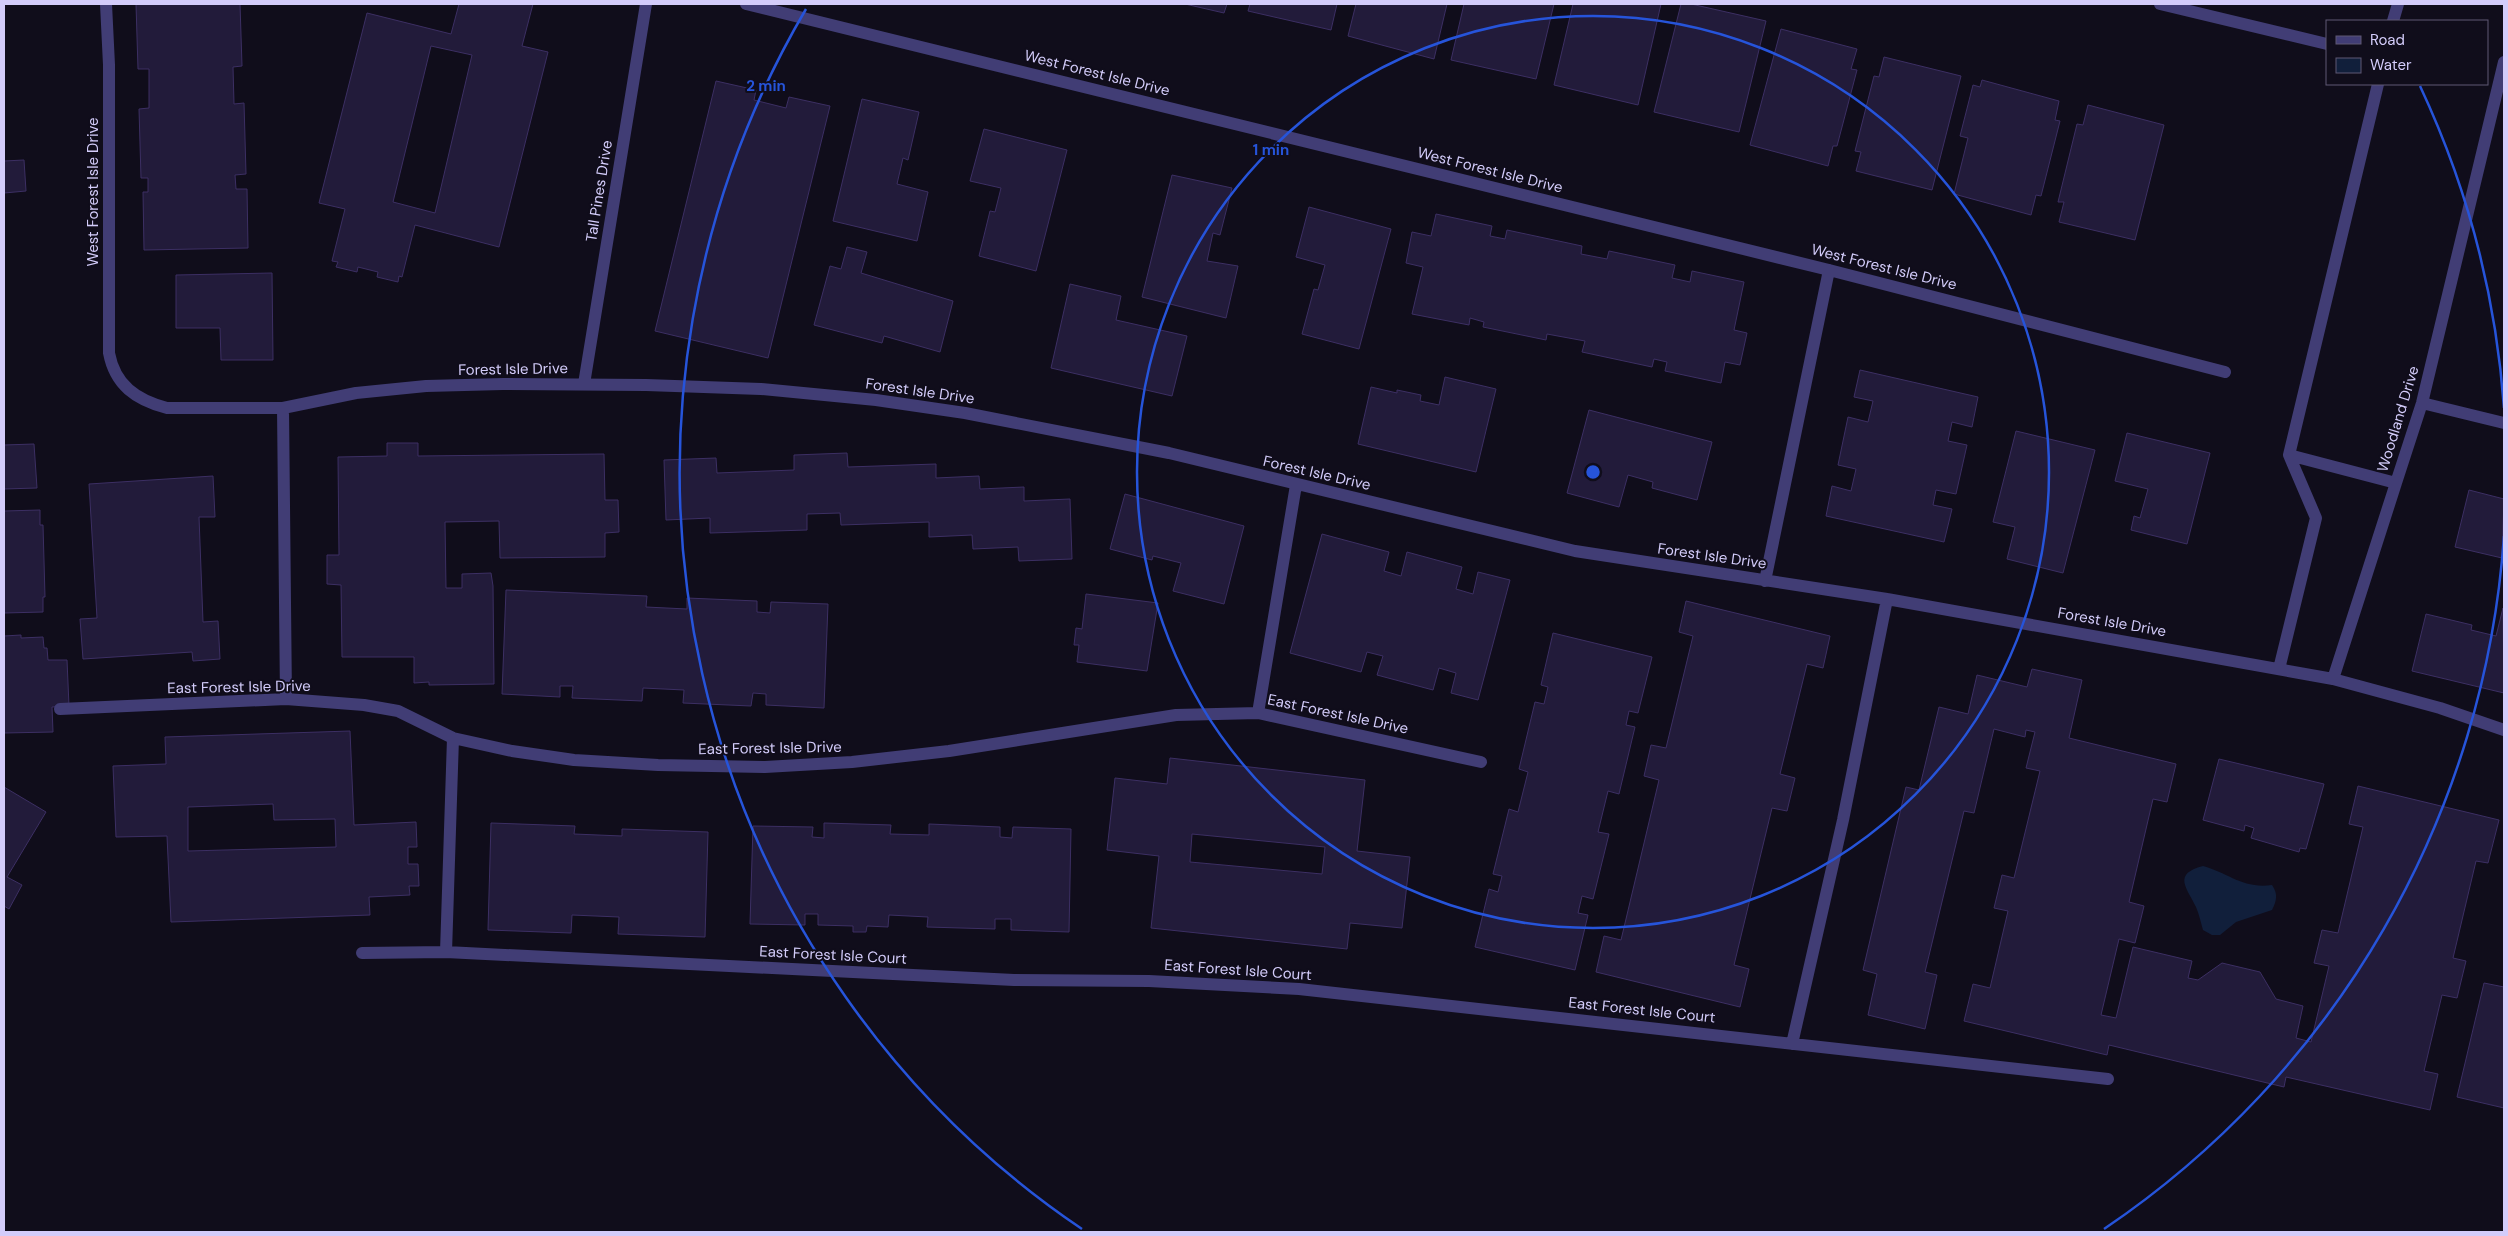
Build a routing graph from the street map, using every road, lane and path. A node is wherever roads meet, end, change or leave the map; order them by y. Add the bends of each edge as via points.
1 (106, 4) edge
2 (646, 4) edge
3 (746, 4) edge
4 (2160, 4) edge
5 (2398, 4) edge
6 (2394, 20) edge
7 (2326, 44) edge
8 (2504, 62) edge
9 (2378, 85) edge
10 (2497, 86) edge
11 (1829, 270) junction
12 (2226, 372) dead end
13 (118, 380) joint
14 (584, 384) junction
15 (2422, 403) junction
16 (283, 408) junction
17 (2504, 424) edge
18 (2289, 455) junction
19 (2396, 483) junction
20 (1296, 485) junction
21 (1765, 581) junction
22 (1887, 599) junction
23 (2279, 669) junction
24 (2333, 679) junction
25 (286, 700) junction
26 (60, 709) dead end
27 (1258, 713) junction
28 (2504, 730) edge
29 (453, 738) junction
30 (1481, 762) dead end
31 (446, 952) junction
32 (362, 953) dead end
33 (1792, 1044) junction
34 (2108, 1079) dead end

1 - 13 street, West Forest Isle Drive via 110,352
2 - 14 street, Tall Pines Drive
3 - 11 street, West Forest Isle Drive
4 - 7 street
5 - 6 street
8 - 10 street, Woodland Drive
9 - 18 street
10 - 15 street, Woodland Drive
11 - 12 street, West Forest Isle Drive
11 - 21 street
13 - 16 street, Forest Isle Drive via 140,399 167,408
14 - 16 street, Forest Isle Drive via 426,386 356,393
14 - 20 street, Forest Isle Drive via 761,389 876,400 965,413 1169,453
15 - 17 street
15 - 19 street, Woodland Drive
16 - 25 street
18 - 19 street, Woodland Drive
18 - 23 street via 2316,518
19 - 24 street
20 - 21 street, Forest Isle Drive via 1575,551
20 - 27 street
21 - 22 street, Forest Isle Drive
22 - 23 street, Forest Isle Drive
22 - 33 street via 1843,820
23 - 24 street, Forest Isle Drive
24 - 28 street, Forest Isle Drive via 2440,708
25 - 26 street, East Forest Isle Drive
25 - 29 street, East Forest Isle Drive via 364,705 398,711
27 - 29 street, East Forest Isle Drive via 1176,715 949,751 852,762 765,767 574,760
27 - 30 street, East Forest Isle Drive
29 - 31 street
31 - 32 street, East Forest Isle Court
31 - 33 street, East Forest Isle Court via 1014,980 1149,981 1299,990
33 - 34 street, East Forest Isle Court

